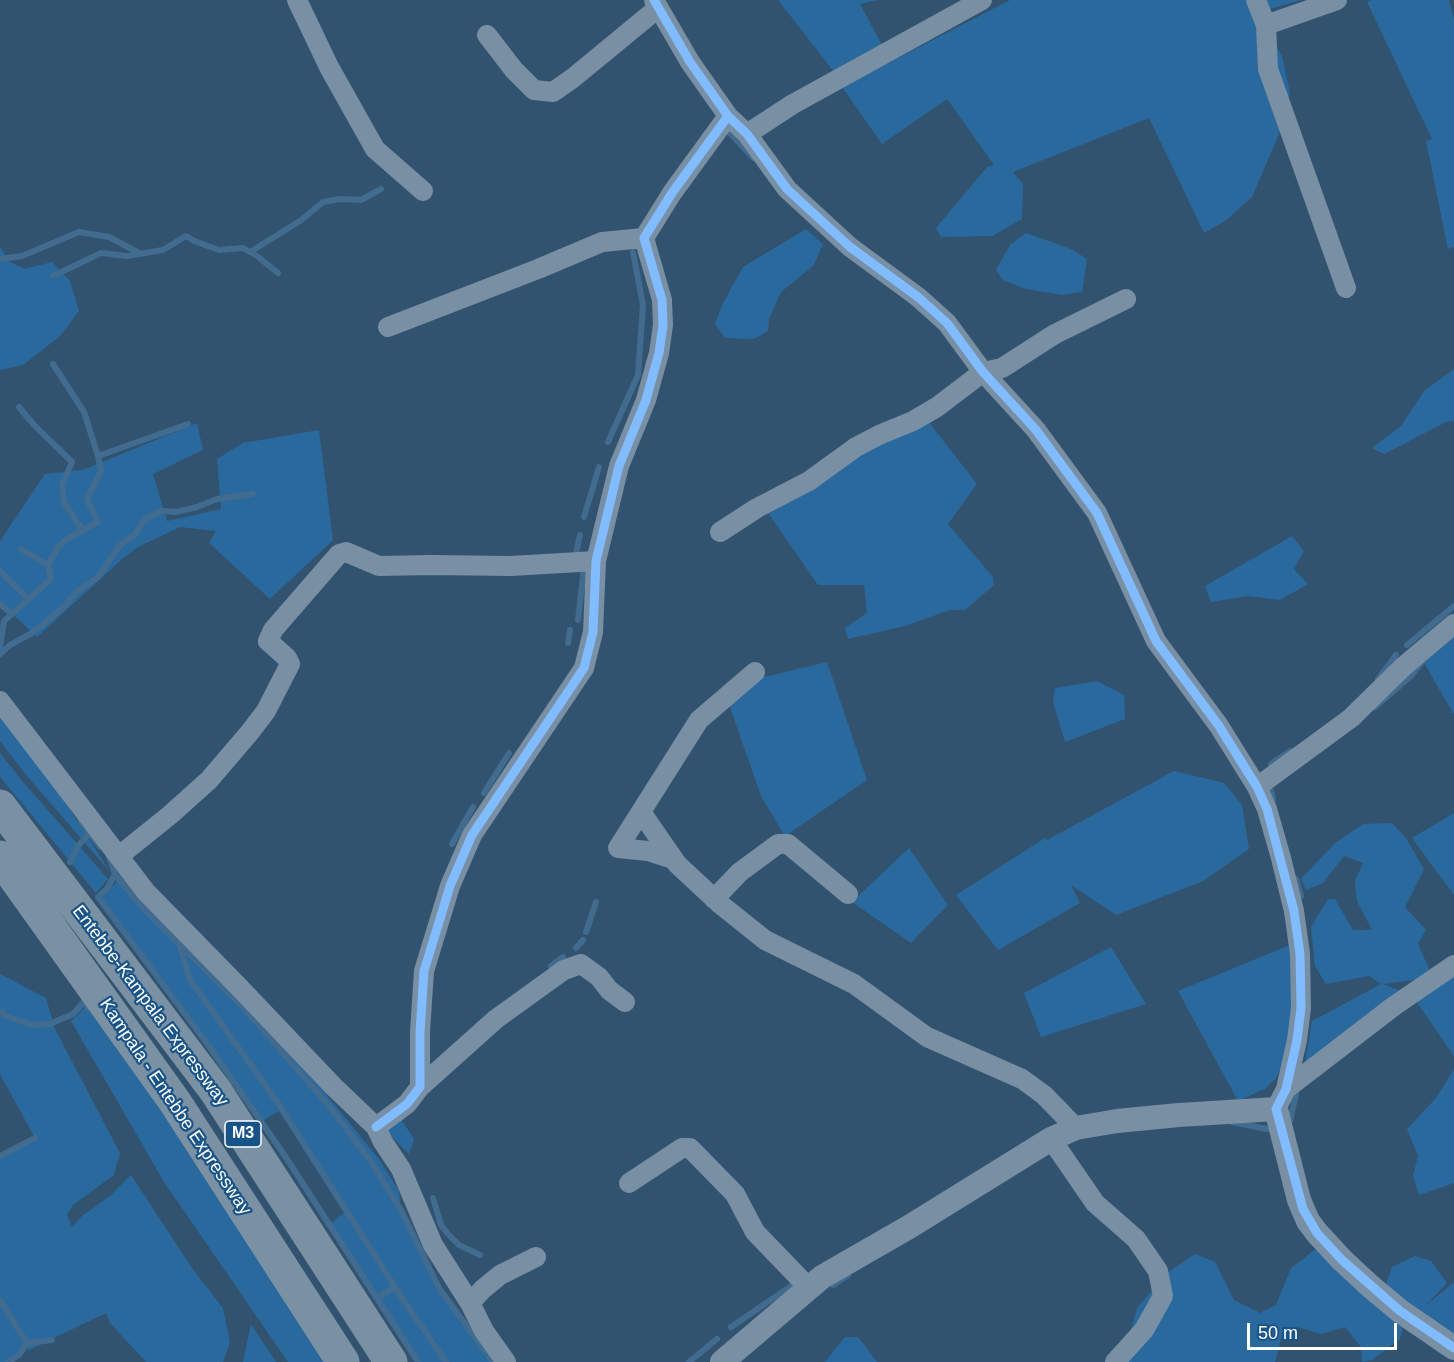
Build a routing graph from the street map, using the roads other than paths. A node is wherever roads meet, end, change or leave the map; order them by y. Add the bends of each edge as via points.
1 (297, 0) edge
2 (982, 0) edge
3 (1256, 0) edge
4 (1336, 0) edge
5 (656, 4) edge
6 (1266, 25) junction
7 (487, 35) dead end
8 (728, 116) junction
9 (747, 134) junction
10 (423, 191) dead end
11 (644, 238) junction
12 (1346, 288) dead end
13 (1126, 299) dead end
14 (388, 327) dead end
15 (983, 372) junction
16 (720, 532) dead end
17 (597, 561) junction
18 (1454, 624) edge
19 (754, 672) dead end
20 (0, 700) edge
21 (1257, 787) junction
22 (0, 806) edge
23 (641, 812) junction
24 (118, 856) junction
25 (0, 857) edge
26 (673, 859) junction
27 (848, 894) dead end
28 (714, 899) junction
29 (1454, 965) edge
30 (625, 1002) dead end
31 (420, 1087) junction
32 (1281, 1099) junction
33 (376, 1127) junction
34 (1076, 1128) junction
35 (1051, 1139) junction
36 (629, 1183) dead end
37 (536, 1257) dead end
38 (809, 1288) junction
39 (470, 1303) junction
40 (1454, 1348) edge
41 (343, 1362) edge
42 (391, 1362) edge
43 (506, 1362) edge
44 (722, 1362) edge
45 (1115, 1362) edge

1 - 10 street via 329,68 375,148
2 - 9 street via 793,104
3 - 6 street
4 - 6 street
5 - 7 street via 553,92 534,90
5 - 8 street
6 - 12 street via 1268,69
8 - 9 street
8 - 11 street
9 - 15 street via 787,189 850,247 947,323
11 - 14 street via 602,242
11 - 17 street via 662,300 659,353 646,400 619,466
13 - 15 street via 1055,334 1002,368
15 - 16 street via 914,421 856,447 809,481
15 - 21 street via 1036,430 1097,513 1156,641 1219,726
17 - 24 street via 511,566 379,566 346,552 339,554 273,630 268,641 290,664 266,711 209,780
17 - 31 street via 594,632 584,668 472,835 447,897 424,971
18 - 21 street via 1351,718
19 - 23 street via 699,720
20 - 24 street
21 - 32 street via 1268,809 1281,858 1300,954 1301,1008
22 - 42 highway, Entebbe-Kampala Expressway / M3 via 215,1090
23 - 26 street
23 - 26 street via 618,848
24 - 33 street via 161,908
25 - 41 highway, Kampala - Entebbe Expressway / M3 via 175,1102
26 - 28 street
27 - 28 street via 788,844 778,844 740,872
28 - 34 street via 765,940 854,984 927,1037 1022,1079
29 - 32 street via 1394,1006
30 - 31 street via 581,964 564,970 496,1019
31 - 33 street via 407,1104
32 - 34 street
32 - 40 street via 1299,1200 1308,1221 1342,1260 1378,1292
33 - 39 street via 401,1169 433,1245
34 - 35 street
35 - 38 street
35 - 45 street via 1095,1203 1136,1239 1158,1271 1163,1296 1144,1330
36 - 38 street via 682,1148 690,1148 735,1194 755,1232
37 - 39 street via 500,1275
38 - 44 street
39 - 43 street

